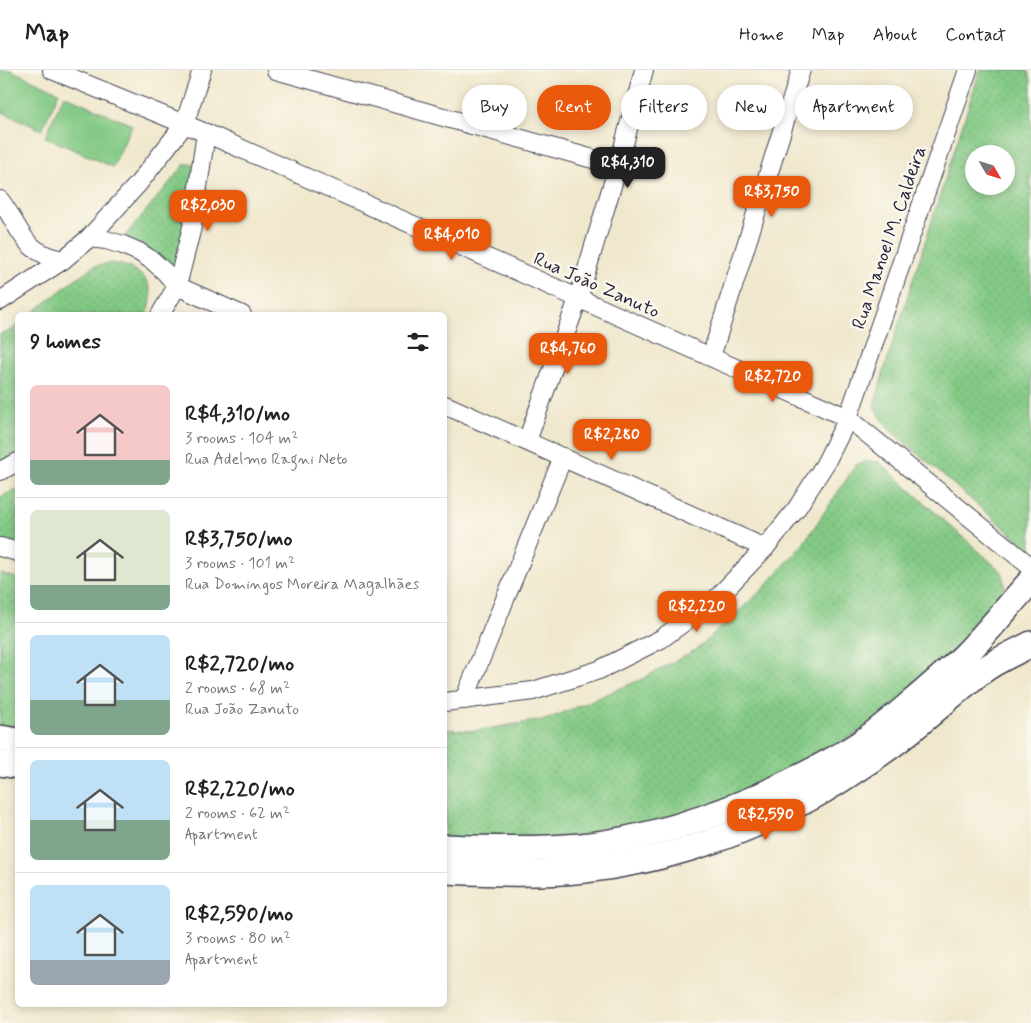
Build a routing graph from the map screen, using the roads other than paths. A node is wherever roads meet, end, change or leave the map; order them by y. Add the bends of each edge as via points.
1 (52, 70) edge
2 (202, 70) edge
3 (276, 70) edge
4 (644, 70) edge
5 (801, 70) edge
6 (968, 70) edge
7 (184, 125) junction
8 (206, 133) junction
9 (618, 166) junction
10 (1, 203) edge
11 (89, 238) junction
12 (63, 260) junction
13 (178, 286) junction
14 (578, 299) junction
15 (0, 301) edge
16 (162, 312) edge
17 (235, 312) edge
18 (711, 357) junction
19 (447, 406) edge
20 (848, 418) junction
21 (527, 441) junction
22 (563, 457) junction
23 (15, 464) edge
24 (0, 471) edge
25 (0, 547) edge
26 (765, 548) junction
27 (15, 551) edge
28 (1031, 584) edge
29 (1031, 644) edge
30 (464, 700) junction
31 (447, 702) edge
32 (0, 738) edge
33 (15, 740) edge
34 (0, 763) edge
35 (15, 766) edge
36 (447, 846) edge
37 (447, 871) edge

1 - 7 street, Rua João Zanuto
2 - 7 street
3 - 9 street
4 - 9 street
5 - 18 street
6 - 20 street, Rua Manoel M. Caldeira
7 - 8 street, Rua João Zanuto
7 - 11 street via 138,184
8 - 13 street via 192,227
8 - 14 street, Rua João Zanuto
9 - 14 street
10 - 12 street via 33,248 46,256
11 - 12 street
11 - 13 street via 123,244 139,252 154,261
12 - 15 street
13 - 16 street
13 - 17 street
14 - 18 street, Rua João Zanuto
14 - 21 street
18 - 20 street, Rua João Zanuto
19 - 21 street
20 - 26 street, Rua Manoel M. Caldeira via 798,508
20 - 28 street, Rua João Zanuto
21 - 22 street
22 - 26 street
22 - 30 street
23 - 24 street
25 - 27 street
26 - 30 street, Rua Manoel M. Caldeira via 716,598 652,644 599,670 533,691
28 - 36 main road via 964,656 897,715 866,739 776,788 700,819 620,840 544,848
29 - 37 main road via 983,670 873,759 795,806 751,826 665,855 586,870 501,874
30 - 31 street, Rua Manoel M. Caldeira
32 - 33 main road
34 - 35 main road

